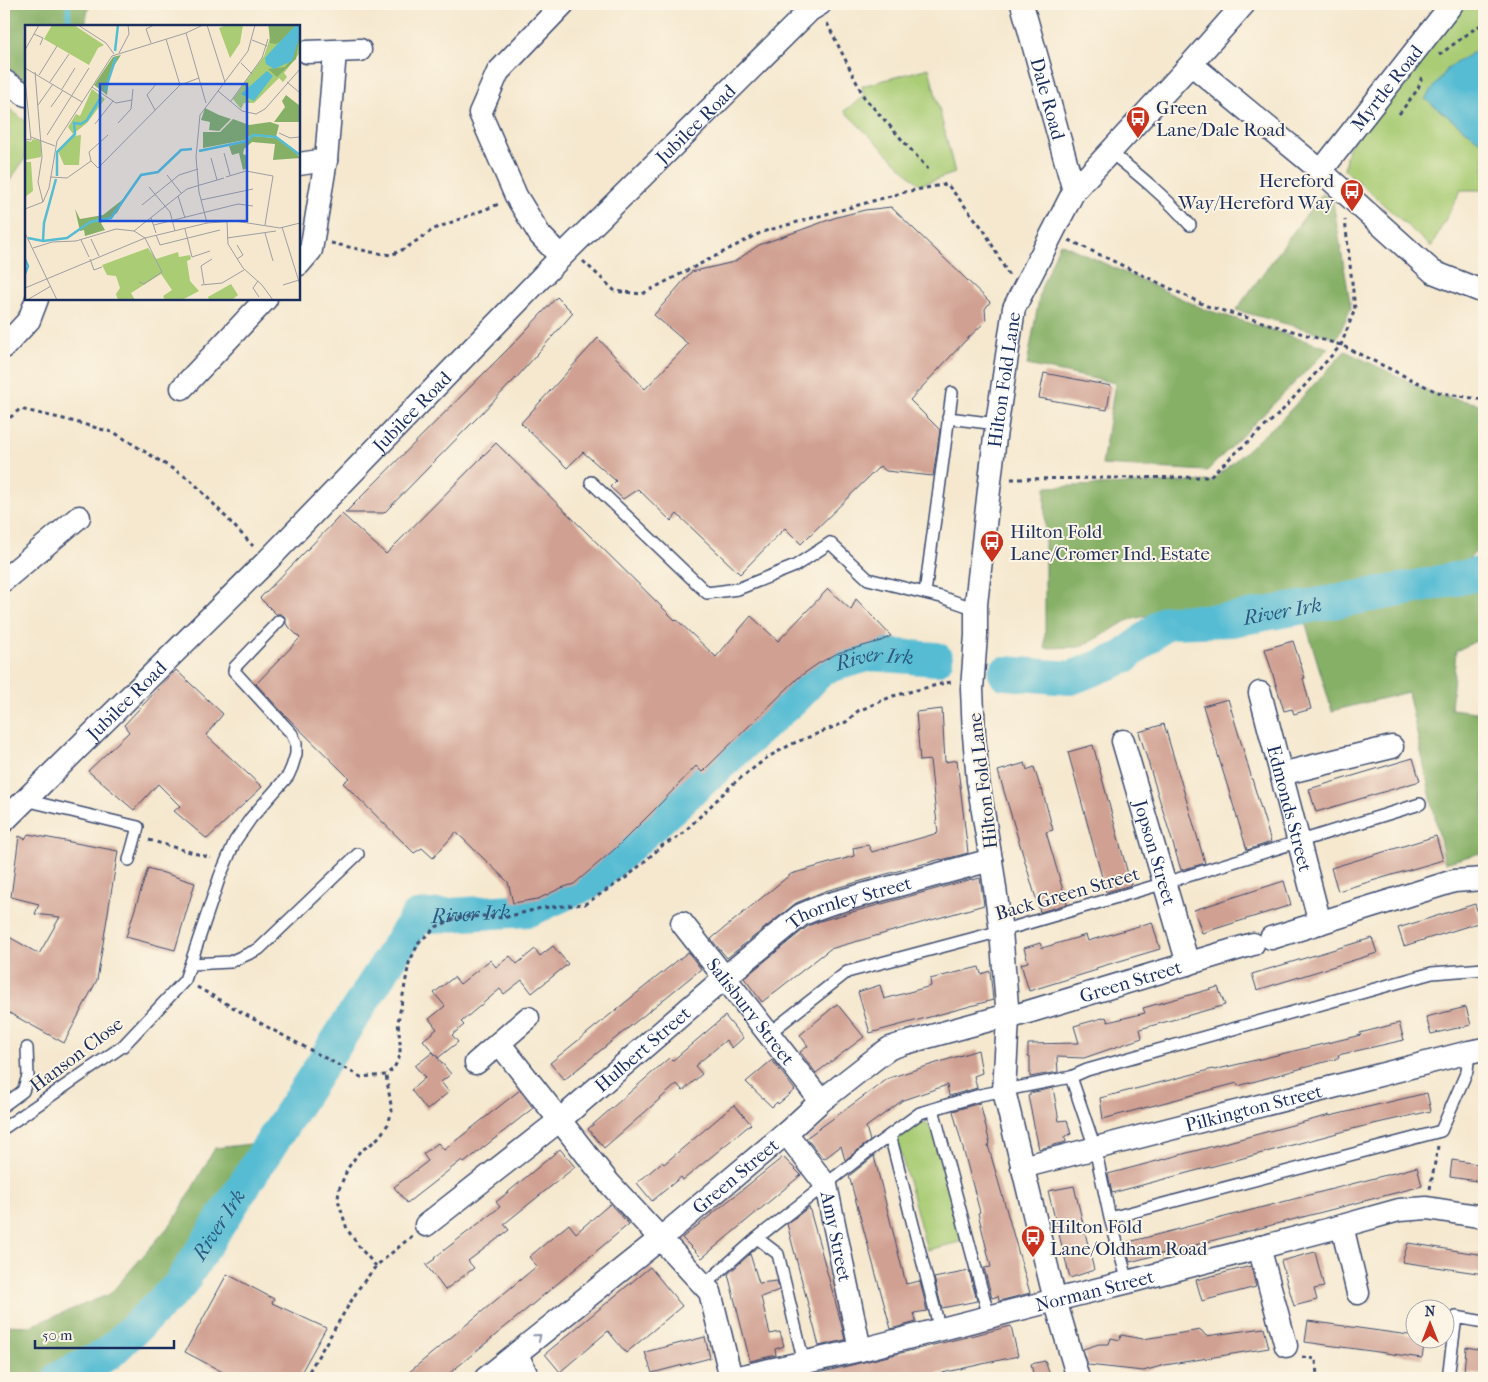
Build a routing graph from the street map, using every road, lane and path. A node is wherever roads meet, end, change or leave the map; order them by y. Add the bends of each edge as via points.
1 (563, 4) edge
2 (1022, 4) edge
3 (1244, 4) edge
4 (1452, 4) edge
5 (814, 6) edge
6 (1484, 24) edge
7 (360, 50) dead end
8 (307, 52) dead end
9 (335, 52) junction
10 (1434, 59) dead end
11 (1191, 64) junction
12 (1424, 72) dead end
13 (4, 81) edge
14 (25, 94) edge
15 (1400, 114) dead end
16 (1110, 152) junction
17 (326, 160) junction
18 (300, 164) edge
19 (928, 168) dead end
20 (1321, 171) junction
21 (1342, 190) junction
22 (1074, 191) junction
23 (516, 196) junction
24 (1190, 226) dead end
25 (1052, 233) junction
26 (313, 239) junction
27 (566, 253) junction
28 (300, 263) edge
29 (1484, 292) edge
30 (1020, 296) junction
31 (37, 300) edge
32 (265, 300) edge
33 (1341, 345) junction
34 (4, 348) edge
35 (182, 388) dead end
36 (952, 393) dead end
37 (1484, 400) edge
38 (948, 418) junction
39 (4, 423) edge
40 (996, 424) junction
41 (990, 480) junction
42 (591, 482) dead end
43 (79, 517) dead end
44 (266, 562) junction
45 (4, 580) edge
46 (925, 593) junction
47 (976, 609) junction
48 (279, 621) dead end
49 (973, 684) junction
50 (1260, 694) dead end
51 (1123, 741) dead end
52 (1392, 747) dead end
53 (1281, 774) junction
54 (25, 800) junction
55 (1420, 804) dead end
56 (4, 821) edge
57 (135, 836) junction
58 (1298, 841) junction
59 (358, 854) dead end
60 (211, 858) dead end
61 (129, 860) dead end
62 (991, 860) junction
63 (1484, 879) edge
64 (1165, 883) junction
65 (682, 922) dead end
66 (1320, 923) junction
67 (1001, 930) junction
68 (190, 964) junction
69 (1188, 964) junction
70 (1484, 969) edge
71 (724, 978) junction
72 (185, 980) junction
73 (1008, 1017) junction
74 (528, 1018) dead end
75 (768, 1034) junction
76 (499, 1043) junction
77 (27, 1048) dead end
78 (1476, 1050) edge
79 (476, 1063) dead end
80 (386, 1075) junction
81 (1071, 1077) junction
82 (1004, 1091) junction
83 (821, 1101) junction
84 (4, 1105) edge
85 (933, 1109) junction
86 (560, 1120) junction
87 (4, 1128) edge
88 (1441, 1131) junction
89 (786, 1133) junction
90 (890, 1136) junction
91 (1095, 1148) junction
92 (1022, 1167) junction
93 (826, 1185) junction
94 (1426, 1208) junction
95 (1484, 1217) edge
96 (1110, 1218) junction
97 (426, 1225) joint
98 (1342, 1226) junction
99 (661, 1238) junction
100 (757, 1238) junction
101 (1259, 1248) junction
102 (376, 1266) junction
103 (1128, 1282) junction
104 (704, 1285) junction
105 (1358, 1293) dead end
106 (1055, 1300) junction
107 (989, 1317) junction
108 (1456, 1317) edge
109 (1484, 1322) edge
110 (940, 1330) junction
111 (1286, 1346) joint
112 (860, 1350) junction
113 (1449, 1350) edge
114 (517, 1354) junction
115 (804, 1363) junction
116 (305, 1378) edge
117 (486, 1378) edge
118 (528, 1378) edge
119 (732, 1378) edge
120 (1078, 1378) edge
121 (1317, 1378) edge
122 (1448, 1378) edge

1 - 23 street via 498,72 480,112
2 - 22 street, Dale Road
3 - 11 street, Hilton Fold Lane
4 - 20 street, Myrtle Road
5 - 19 path via 864,97
5 - 27 street, Jubilee Road
6 - 10 path
7 - 9 street
8 - 9 street
9 - 17 street
11 - 16 street, Hilton Fold Lane
11 - 20 street
12 - 15 path via 1418,89
13 - 14 street
16 - 22 street, Hilton Fold Lane
16 - 24 lane via 1153,186
17 - 18 street
17 - 26 street
20 - 21 street
21 - 29 street via 1433,272
21 - 33 path via 1355,309
22 - 25 street, Hilton Fold Lane
23 - 26 path via 434,229 392,255
23 - 27 street via 540,235
25 - 30 street, Hilton Fold Lane
25 - 33 path via 1207,306
26 - 28 street via 312,250
27 - 30 path via 615,291 642,294 762,232 905,192 947,184 984,230
27 - 44 street, Jubilee Road
30 - 40 street, Hilton Fold Lane via 1014,308
31 - 34 street via 30,320
32 - 35 street
33 - 37 path via 1437,392
33 - 41 path via 1280,413 1209,476
36 - 38 lane
38 - 40 lane
38 - 46 lane
39 - 44 path via 20,409 115,433 192,480
40 - 41 street, Hilton Fold Lane
41 - 47 street, Hilton Fold Lane
42 - 46 lane via 707,593 738,589 754,583 795,566 830,543 868,579
43 - 45 street
44 - 54 street, Jubilee Road
46 - 47 lane
47 - 49 street, Hilton Fold Lane
48 - 68 lane via 235,667 234,672 292,734 296,754 288,776 235,841
49 - 62 street, Hilton Fold Lane via 978,781
49 - 80 path via 945,683 893,696 858,711 846,722 768,757 733,784 680,836 663,844 627,877 585,904 540,908 503,918 456,918 436,927 419,942 409,963 398,1022 400,1056
50 - 53 street, Edmonds Street
51 - 64 street, Jopson Street
52 - 53 street
53 - 58 street, Edmonds Street
54 - 56 street, Jubilee Road
54 - 57 lane via 138,827
55 - 58 lane, Back Green Street
57 - 60 path
57 - 61 lane
58 - 64 lane, Back Green Street
58 - 66 street, Edmonds Street
59 - 68 lane via 259,949 230,962
62 - 67 street, Hilton Fold Lane
62 - 71 street, Thornley Street via 801,915
63 - 66 street, Green Street via 1454,881
64 - 67 lane, Back Green Street
64 - 69 street, Jopson Street
65 - 71 street, Salisbury Street
66 - 69 street, Green Street
67 - 73 street, Hilton Fold Lane
67 - 75 lane, Back Green Street via 847,972
68 - 72 lane
69 - 73 street, Green Street
70 - 81 lane via 1432,973
71 - 75 street, Salisbury Street
71 - 86 street, Hulbert Street
72 - 80 path via 361,1077
72 - 87 lane, Hanson Close via 123,1046
73 - 82 street, Hilton Fold Lane
73 - 83 street, Green Street via 890,1048
74 - 76 street
75 - 83 street, Salisbury Street
76 - 79 street
76 - 86 street
77 - 84 lane via 28,1076 23,1091
78 - 88 lane
78 - 91 street, Pilkington Street
80 - 102 path via 392,1111 388,1124 380,1136 360,1151 338,1189 347,1229
81 - 82 lane
81 - 91 lane
82 - 85 lane
82 - 92 street, Hilton Fold Lane
83 - 89 street, Green Street
85 - 90 lane via 920,1113
85 - 107 lane
86 - 97 street, Hulbert Street
86 - 99 street via 609,1183
88 - 94 path
88 - 96 lane
89 - 93 street, Amy Street
89 - 99 street, Green Street
90 - 93 lane
90 - 110 lane
91 - 92 street, Pilkington Street
91 - 96 lane
92 - 106 street, Hilton Fold Lane
93 - 100 lane
93 - 112 street, Amy Street
94 - 95 street, Norman Street
94 - 98 street, Norman Street via 1398,1210
96 - 103 lane
97 - 102 path
98 - 101 street, Norman Street
98 - 105 street
99 - 104 street
114 -> 99 street, Green Street
100 - 104 lane
100 - 115 lane via 778,1254
101 - 103 street, Norman Street
101 - 111 street
102 - 116 path via 359,1288
103 - 106 street, Norman Street
104 - 119 street via 710,1292
106 - 107 street, Norman Street
106 - 120 street, Hilton Fold Lane
107 - 110 street, Norman Street
108 - 109 lane
110 - 112 street, Norman Street
111 - 121 path via 1286,1355 1316,1359
112 - 115 street, Norman Street
113 - 122 lane
114 - 117 street, Green Street
114 - 118 street
115 - 119 street, Norman Street

